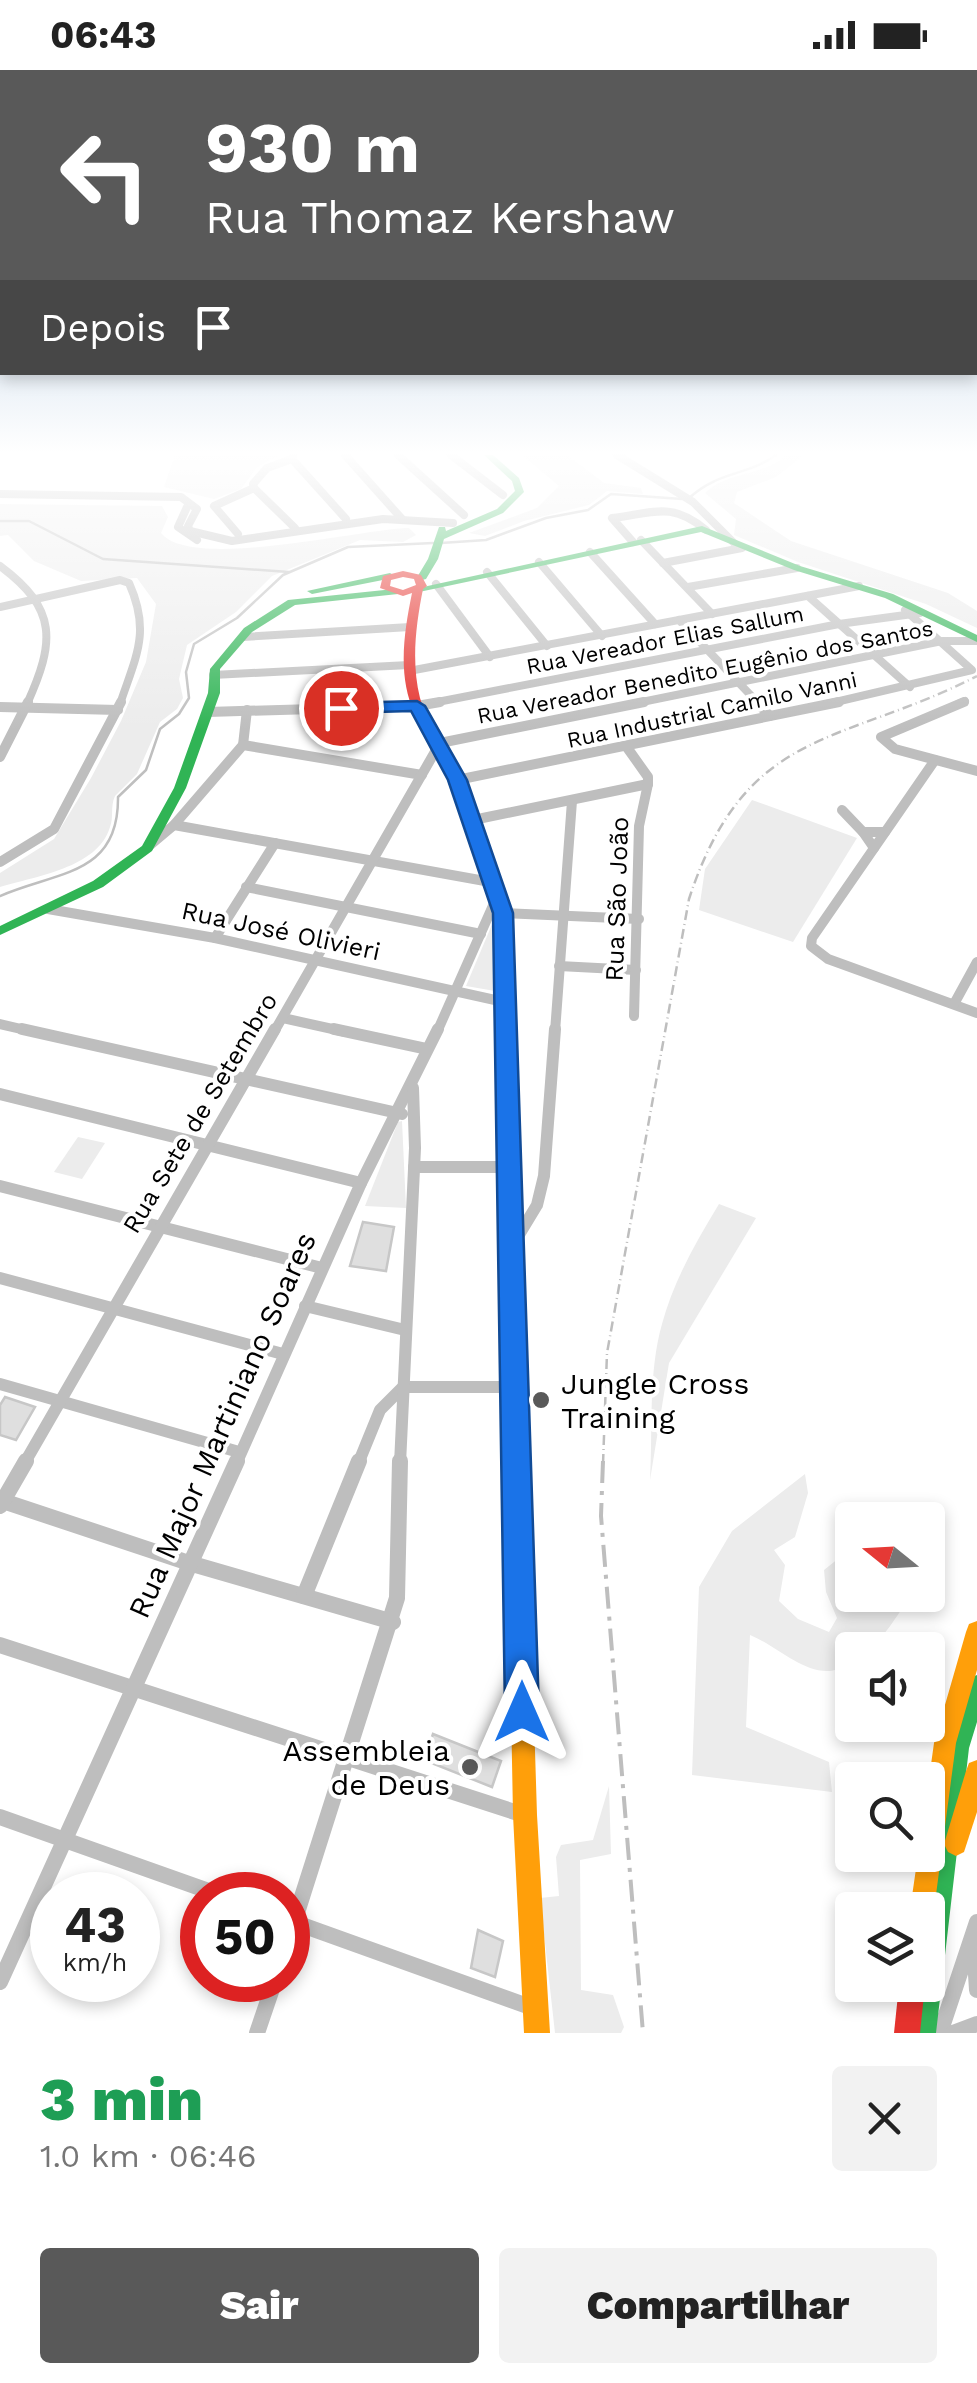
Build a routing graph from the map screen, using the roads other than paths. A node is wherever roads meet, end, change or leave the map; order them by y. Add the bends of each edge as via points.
1 (439, 547) edge
2 (614, 547) edge
3 (644, 547) edge
4 (705, 547) edge
5 (743, 547) edge
6 (590, 552) junction
7 (539, 562) junction
8 (663, 563) junction
9 (0, 566) edge
10 (797, 568) junction
11 (487, 572) junction
12 (417, 586) junction
13 (859, 586) junction
14 (688, 588) junction
15 (808, 596) junction
16 (36, 598) junction
17 (0, 607) edge
18 (712, 614) junction
19 (919, 617) junction
20 (679, 620) junction
21 (655, 624) junction
22 (839, 624) junction
23 (410, 627) junction
24 (602, 636) junction
25 (242, 637) junction
26 (977, 640) edge
27 (942, 641) junction
28 (547, 646) junction
29 (707, 650) junction
30 (874, 654) junction
31 (490, 657) junction
32 (409, 668) junction
33 (214, 675) junction
34 (736, 682) junction
35 (910, 687) junction
36 (965, 701) dead end
37 (417, 706) junction
38 (0, 707) edge
39 (25, 707) junction
40 (118, 710) junction
41 (247, 710) junction
42 (208, 712) junction
43 (770, 716) junction
44 (440, 743) junction
45 (243, 745) junction
46 (626, 746) junction
47 (0, 757) edge
48 (935, 760) junction
49 (449, 762) junction
50 (425, 770) junction
51 (977, 772) edge
52 (458, 780) junction
53 (648, 784) junction
54 (572, 801) junction
55 (842, 810) dead end
56 (473, 820) junction
57 (174, 825) junction
58 (863, 832) junction
59 (885, 832) junction
60 (275, 843) junction
61 (147, 848) junction
62 (874, 848) junction
63 (374, 861) junction
64 (0, 862) edge
65 (246, 888) junction
66 (498, 888) junction
67 (347, 907) junction
68 (48, 910) junction
69 (503, 913) junction
70 (563, 916) junction
71 (638, 919) junction
72 (0, 928) edge
73 (481, 934) junction
74 (215, 938) junction
75 (317, 960) junction
76 (977, 962) edge
77 (559, 966) junction
78 (636, 970) junction
79 (454, 992) junction
80 (504, 1002) junction
81 (954, 1004) junction
82 (977, 1012) edge
83 (634, 1016) dead end
84 (283, 1018) junction
85 (0, 1024) edge
86 (428, 1049) junction
87 (246, 1079) junction
88 (413, 1085) junction
89 (0, 1094) edge
90 (399, 1114) junction
91 (416, 1118) junction
92 (205, 1144) junction
93 (414, 1167) junction
94 (507, 1167) junction
95 (361, 1183) junction
96 (0, 1186) edge
97 (158, 1227) junction
98 (509, 1251) junction
99 (322, 1268) junction
100 (0, 1278) edge
101 (305, 1306) junction
102 (112, 1308) junction
103 (405, 1330) junction
104 (284, 1354) junction
105 (0, 1384) edge
106 (403, 1387) junction
107 (512, 1387) junction
108 (59, 1402) junction
109 (239, 1452) junction
110 (1, 1503) edge
111 (189, 1563) junction
112 (304, 1596) junction
113 (393, 1622) junction
114 (977, 1632) edge
115 (0, 1645) edge
116 (977, 1686) edge
117 (136, 1689) junction
118 (350, 1758) junction
119 (977, 1771) edge
120 (524, 1815) junction
121 (0, 1816) edge
122 (65, 1838) junction
123 (310, 1872) edge
124 (180, 1880) edge
125 (924, 1892) edge
126 (943, 1892) edge
127 (945, 1900) edge
128 (975, 1928) edge
129 (310, 1935) edge
130 (0, 1982) edge
131 (977, 1990) edge
132 (268, 2002) edge
133 (910, 2002) edge
134 (928, 2002) edge
135 (534, 2008) junction
136 (977, 2024) edge
137 (257, 2033) edge
138 (537, 2033) edge
139 (907, 2033) edge
140 (924, 2033) edge
141 (940, 2033) edge
142 (953, 2033) edge

1 - 12 main road
2 - 6 main road
3 - 8 street
4 - 8 street
5 - 10 main road
6 - 7 main road
6 - 21 street
7 - 11 main road
7 - 24 street
8 - 14 street
9 - 16 street
10 - 13 main road
10 - 14 street
11 - 12 main road
11 - 28 street
12 - 23 main road
12 - 25 main road via 292,602
12 - 31 street
12 - 72 main road via 280,597 206,666 200,710 160,814 139,847 95,880
13 - 15 street
13 - 19 main road via 896,599
14 - 18 street
15 - 18 street
15 - 22 street
16 - 17 street
16 - 39 street via 47,612 51,637
16 - 40 street via 129,583 144,629
18 - 20 street
19 - 22 street, Rua Vereador Elias Sallum
19 - 26 main road
19 - 27 street
20 - 21 street
20 - 29 street
21 - 24 street
22 - 29 street, Rua Vereador Elias Sallum
22 - 30 street
23 - 25 street
23 - 32 main road
24 - 28 street
25 - 33 main road
26 - 27 street, Rua Vereador Benedito Eugênio dos Santos
27 - 30 street, Rua Vereador Benedito Eugênio dos Santos
27 - 35 street, Rua Industrial Camilo Vanni via 972,670
28 - 31 street
29 - 34 street
29 - 37 street, Rua Vereador Elias Sallum
30 - 34 street, Rua Vereador Benedito Eugênio dos Santos
30 - 35 street
31 - 32 street
32 - 33 street
32 - 37 main road
33 - 42 main road
34 - 43 street
34 - 44 street, Rua Vereador Benedito Eugênio dos Santos
35 - 43 street, Rua Industrial Camilo Vanni
36 - 48 street via 881,736 895,749
37 - 41 street, Rua Vereador Elias Sallum
37 - 44 main road
38 - 39 street
39 - 40 street
39 - 47 street
40 - 64 street via 54,828
41 - 42 street, Rua Vereador Elias Sallum
41 - 45 street
42 - 61 main road via 180,788
43 - 46 street, Rua Industrial Camilo Vanni
44 - 49 main road
44 - 50 street, Rua Sete de Setembro
45 - 50 street
45 - 57 street
46 - 52 street, Rua Industrial Camilo Vanni
46 - 53 street
48 - 51 street
48 - 59 street
49 - 50 main road
49 - 52 main road
50 - 63 street, Rua Sete de Setembro
52 - 56 main road
53 - 54 street
53 - 71 street, Rua São João
54 - 56 street
54 - 70 street
55 - 58 street
56 - 66 main road
57 - 60 street
57 - 61 street
58 - 59 street
58 - 62 street
59 - 62 street
60 - 63 street
60 - 65 street
61 - 68 main road
62 - 81 street via 811,946 828,959
63 - 66 street
63 - 67 street, Rua Sete de Setembro
65 - 67 street
65 - 74 street
66 - 69 main road
66 - 73 street, Rua Major Martiniano Soares
67 - 73 street
67 - 75 street, Rua Sete de Setembro
68 - 72 main road
68 - 74 street, Rua José Olivieri
69 - 70 street
69 - 80 main road
70 - 71 street
70 - 77 street
71 - 78 street, Rua São João
73 - 79 street, Rua Major Martiniano Soares
74 - 75 street, Rua José Olivieri
75 - 79 street, Rua José Olivieri
75 - 84 street, Rua Sete de Setembro
76 - 81 street
77 - 78 street
77 - 98 street via 544,1176 537,1205
78 - 83 street, Rua São João
79 - 80 street, Rua José Olivieri
79 - 86 street, Rua Major Martiniano Soares
80 - 94 main road
81 - 82 street
84 - 86 street
84 - 87 street, Rua Sete de Setembro
85 - 87 street
86 - 88 street, Rua Major Martiniano Soares
87 - 90 street
87 - 92 street, Rua Sete de Setembro
88 - 90 street, Rua Major Martiniano Soares
88 - 91 street
89 - 92 street
90 - 91 street
90 - 95 street, Rua Major Martiniano Soares
91 - 93 street
92 - 95 street
92 - 97 street, Rua Sete de Setembro
93 - 94 street
93 - 103 street
94 - 98 main road
95 - 99 street, Rua Major Martiniano Soares
96 - 97 street
97 - 99 street
97 - 102 street, Rua Sete de Setembro
98 - 107 main road
99 - 101 street, Rua Major Martiniano Soares
100 - 102 street
101 - 103 street
101 - 104 street, Rua Major Martiniano Soares
102 - 104 street
102 - 108 street, Rua Sete de Setembro
103 - 106 street
104 - 109 street, Rua Major Martiniano Soares
105 - 108 street
106 - 107 street
106 - 112 street via 380,1410
106 - 113 street
107 - 120 main road
108 - 109 street
108 - 110 street, Rua Sete de Setembro
109 - 111 street, Rua Major Martiniano Soares
110 - 111 street
111 - 112 street
111 - 117 street, Rua Major Martiniano Soares
112 - 113 street
113 - 118 street
114 - 125 main road via 945,1742
115 - 117 street
116 - 126 main road via 958,1748
117 - 118 street
117 - 122 street, Rua Major Martiniano Soares
118 - 120 street
118 - 123 street
119 - 127 main road
120 - 135 main road
121 - 122 street
122 - 124 street
122 - 130 street, Rua Major Martiniano Soares
128 - 131 street
128 - 141 street
129 - 135 street
132 - 137 street
133 - 139 main road
134 - 140 main road
135 - 138 main road
136 - 142 street

